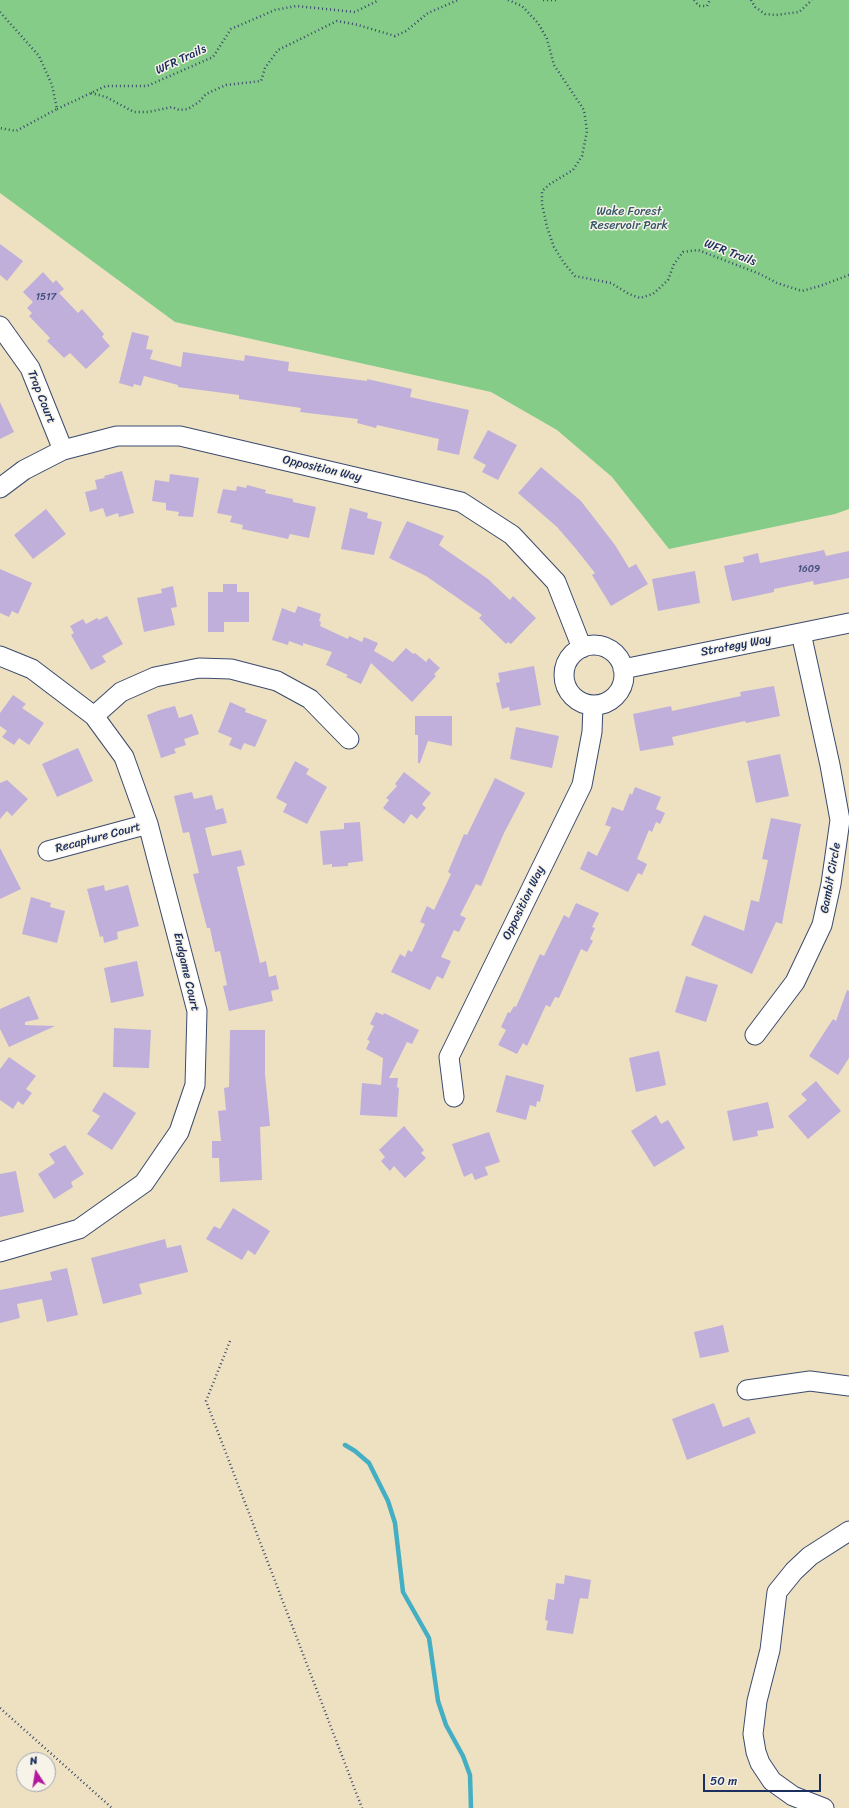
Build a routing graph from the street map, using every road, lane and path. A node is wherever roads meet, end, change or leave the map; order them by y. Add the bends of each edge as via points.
1 (379, 0) edge
2 (458, 0) edge
3 (508, 0) edge
4 (543, 0) edge
5 (559, 0) edge
6 (694, 0) edge
7 (710, 0) edge
8 (751, 0) edge
9 (812, 0) edge
10 (0, 12) edge
11 (91, 93) junction
12 (57, 108) junction
13 (0, 128) edge
14 (849, 275) edge
15 (0, 326) edge
16 (63, 450) junction
17 (0, 488) edge
18 (849, 623) edge
19 (801, 633) junction
20 (582, 648) junction
21 (0, 656) edge
22 (623, 669) junction
23 (593, 706) junction
24 (94, 716) junction
25 (349, 739) dead end
26 (148, 824) junction
27 (48, 851) dead end
28 (755, 1035) dead end
29 (454, 1097) dead end
30 (0, 1252) edge
31 (230, 1341) dead end
32 (849, 1386) edge
33 (747, 1390) dead end
34 (849, 1531) edge
35 (0, 1708) edge
36 (112, 1808) edge
37 (362, 1808) edge
38 (824, 1808) edge

1 - 11 path, WFR Trails via 355,12 296,6 276,10 231,29 213,57 147,86 106,86
2 - 11 path via 428,12 406,31 394,36 337,21 278,50 265,68 261,81 226,86 206,94 188,109 179,110 172,107 134,112 106,97
3 - 14 path, WFR Trails via 522,6 538,23 554,65 584,110 587,131 582,156 573,170 542,191 542,204 554,247 575,276 611,283 640,298 653,294 668,280 674,264 683,252 698,250 802,291
4 - 5 path
6 - 7 path via 699,6 707,6
8 - 9 path via 755,7 765,14 776,16 799,12
10 - 12 path via 39,56 52,85
11 - 12 path, WFR Trails
12 - 13 path, WFR Trails via 16,131
15 - 16 street, Trap Court via 30,368
16 - 17 street, Opposition Way via 24,470
16 - 20 street, Opposition Way via 117,436 180,436 461,502 512,535 556,582
18 - 19 street, Strategy Way
19 - 22 street, Strategy Way
19 - 28 street, Gambit Circle via 840,820 822,926 795,982
20 - 22 street via 591,646 608,649 615,654
20 - 23 street via 568,660 564,679 572,696
21 - 24 street, Endgame Court via 32,669
22 - 23 street via 624,679 616,696 608,702
23 - 29 street, Opposition Way via 592,732 582,785 449,1057
24 - 25 street via 121,692 155,677 199,668 231,669 277,681 310,699
24 - 26 street, Endgame Court via 124,756
26 - 27 street, Recapture Court
26 - 30 street, Endgame Court via 196,1011 195,1085 180,1132 144,1183 79,1229
31 - 37 path via 206,1401
32 - 33 street via 810,1381
34 - 38 street via 810,1556 777,1592 770,1650 757,1701 753,1734 760,1763 772,1781 793,1796
35 - 36 path

